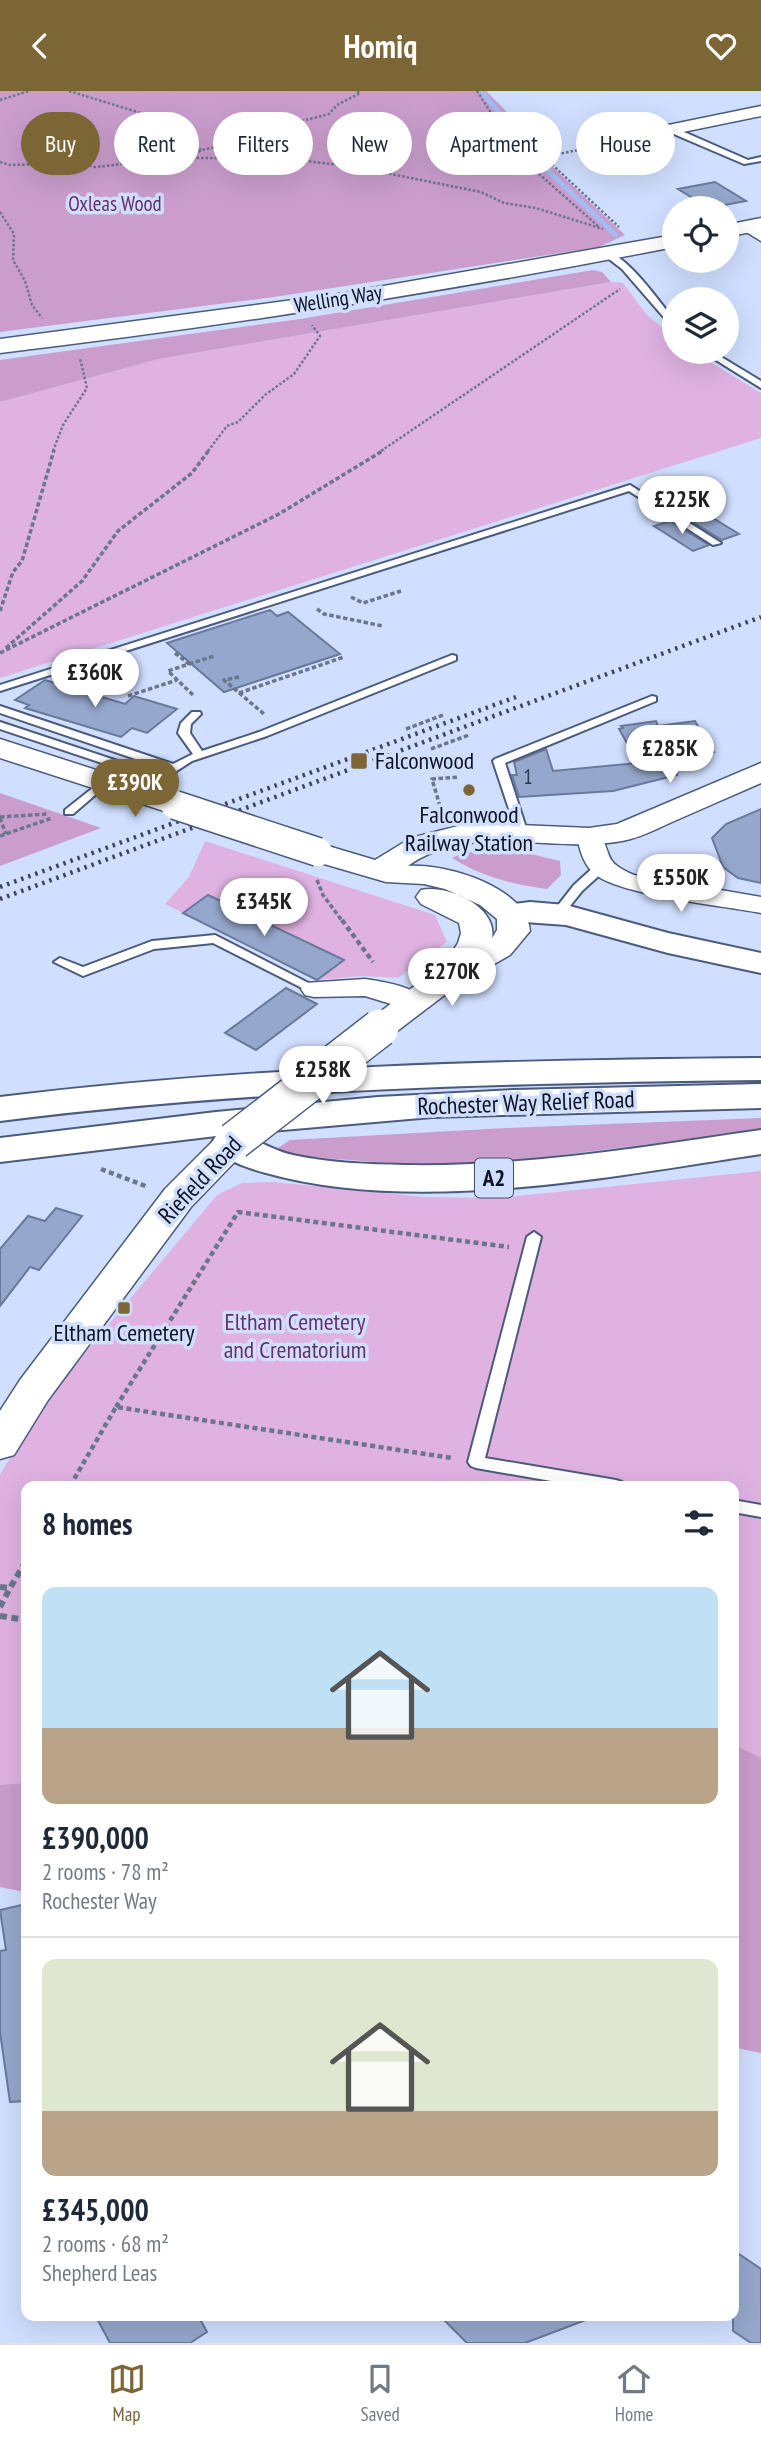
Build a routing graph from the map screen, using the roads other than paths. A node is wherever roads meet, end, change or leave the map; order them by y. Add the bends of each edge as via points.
1 (761, 111) edge
2 (675, 129) edge
3 (675, 131) edge
4 (761, 159) edge
5 (662, 243) edge
6 (608, 254) junction
7 (662, 312) edge
8 (0, 346) edge
9 (727, 364) edge
10 (761, 385) edge
11 (716, 543) dead end
12 (452, 658) dead end
13 (0, 688) edge
14 (653, 699) dead end
15 (0, 709) edge
16 (196, 714) dead end
17 (0, 725) edge
18 (0, 748) edge
19 (199, 755) junction
20 (174, 768) junction
21 (761, 772) edge
22 (104, 782) junction
23 (154, 791) junction
24 (69, 812) road end
25 (522, 834) junction
26 (589, 837) junction
27 (600, 868) junction
28 (389, 873) junction
29 (761, 905) edge
30 (511, 913) junction
31 (558, 913) junction
32 (60, 962) dead end
33 (761, 963) edge
34 (457, 970) junction
35 (314, 989) joint
36 (398, 992) junction
37 (761, 1069) edge
38 (761, 1096) edge
39 (0, 1109) edge
40 (761, 1142) edge
41 (232, 1143) junction
42 (0, 1150) edge
43 (532, 1244) road end
44 (0, 1444) edge
45 (587, 1481) edge
46 (739, 1507) edge
47 (761, 1511) edge

1 - 2 street
3 - 4 lane via 747,162
5 - 6 street, Welling Way
6 - 7 lane via 625,267
6 - 8 street, Welling Way via 284,308
9 - 10 lane
11 - 13 lane via 630,488
12 - 19 lane
14 - 25 lane via 499,761
15 - 20 lane
16 - 19 lane via 186,723 184,733
17 - 23 lane
18 - 22 street
19 - 20 lane
20 - 23 lane
21 - 26 street via 624,832
22 - 23 street
22 - 24 lane
23 - 28 street, bridge via 316,863
25 - 26 street
25 - 28 street via 443,836 405,851
26 - 27 street
27 - 29 street via 628,881
27 - 31 lane
28 - 30 street via 427,875 486,895
28 - 34 street, Riefield Road via 412,890 453,903 473,916 479,929 477,941
30 - 31 highway
30 - 34 street, Riefield Road via 515,929 504,945
31 - 33 highway
32 - 35 lane via 83,972 152,945 215,939
34 - 36 street, Riefield Road
35 - 36 street via 367,986
36 - 41 street, Riefield Road, bridge
37 - 39 highway, Rochester Way Relief Road via 373,1076
38 - 42 highway, Rochester Way Relief Road via 408,1107 209,1124
40 - 41 highway, A2 via 521,1176 463,1179 317,1171 279,1164
41 - 44 street, Riefield Road via 178,1198 34,1390
43 - 45 lane via 476,1462
46 - 47 lane

